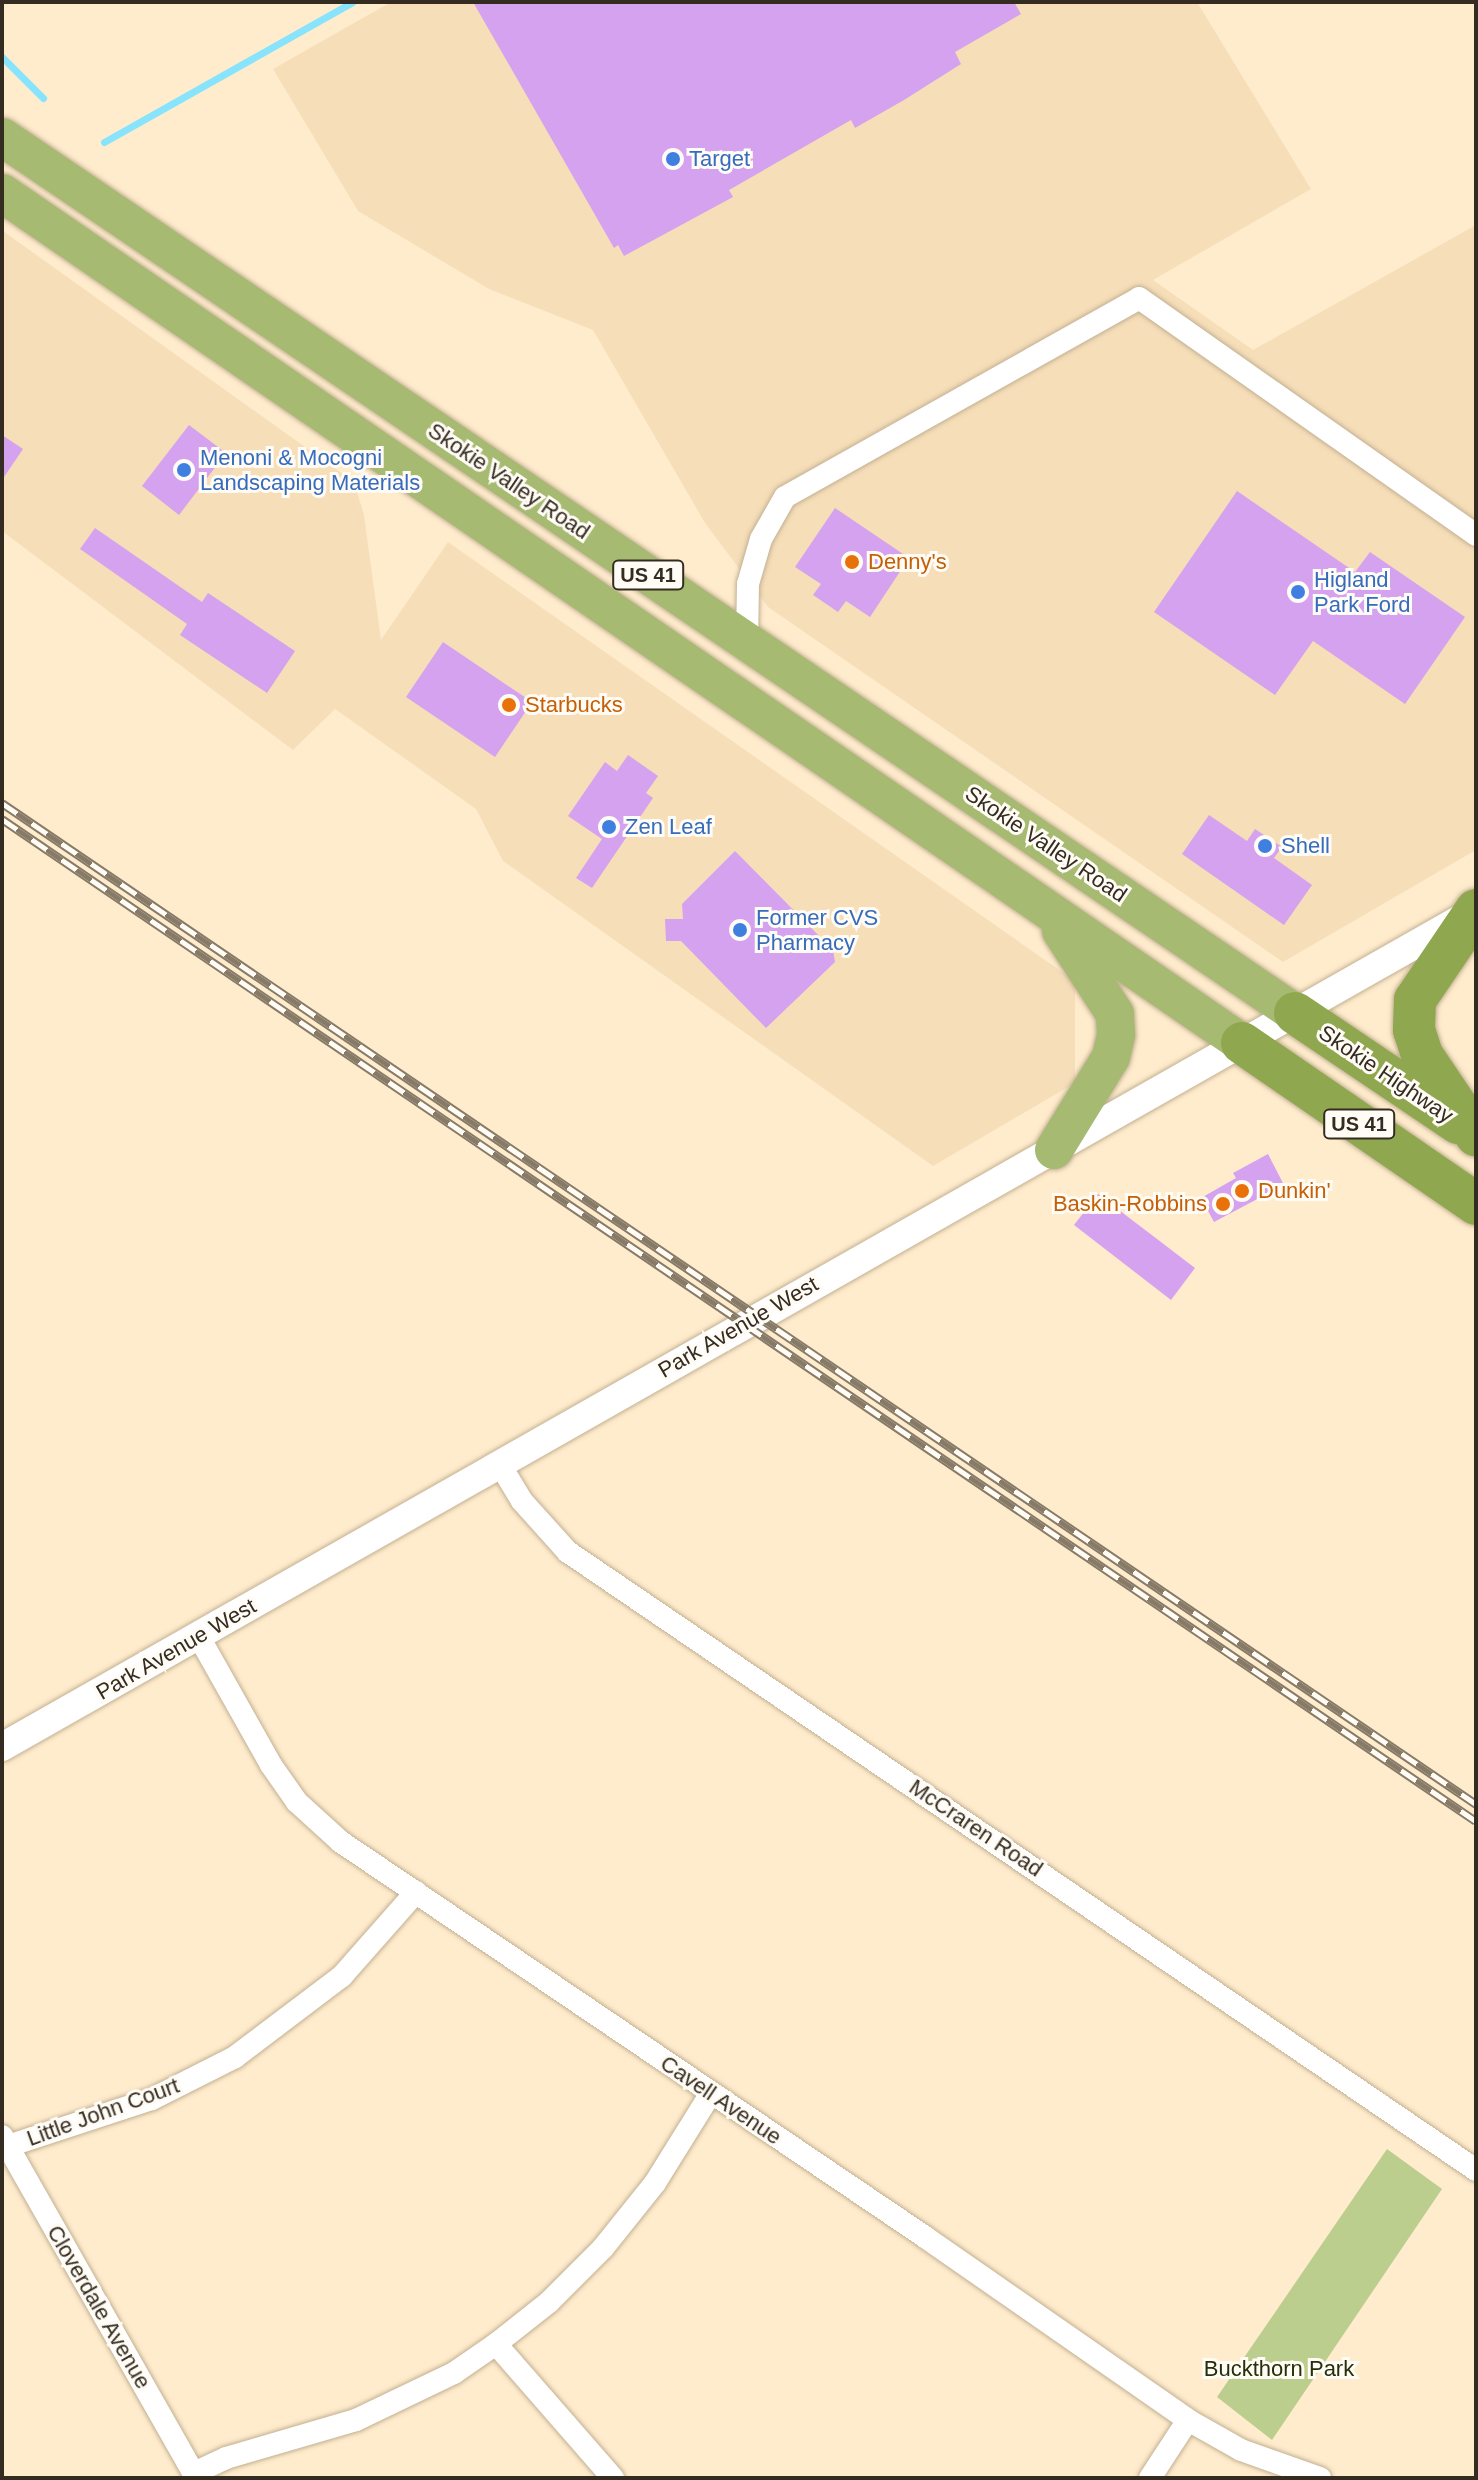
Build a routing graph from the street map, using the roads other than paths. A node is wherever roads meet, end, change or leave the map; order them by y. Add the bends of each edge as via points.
1 (2, 137) edge
2 (2, 193) edge
3 (1476, 535) edge
4 (747, 642) junction
5 (1045, 909) junction
6 (1476, 910) edge
7 (1295, 1013) junction
8 (1242, 1043) junction
9 (1476, 1135) edge
10 (1054, 1150) junction
11 (1476, 1204) edge
12 (499, 1463) junction
13 (199, 1637) junction
14 (2, 1747) edge
15 (416, 1892) junction
16 (711, 2093) junction
17 (5, 2141) edge
18 (1476, 2170) edge
19 (496, 2344) junction
20 (1188, 2420) junction
21 (195, 2476) edge
22 (613, 2478) edge
23 (1150, 2478) edge
24 (1320, 2478) edge

1 - 4 highway, Skokie Valley Road / US 41
2 - 5 highway, US 41
3 - 4 street via 1139,298 785,497 761,539 748,584
4 - 7 highway, Skokie Valley Road / US 41
5 - 8 highway, US 41
5 - 10 highway via 1097,982 1115,1014 1116,1035 1111,1057
6 - 7 street, Park Avenue West
6 - 9 highway via 1415,1000 1414,1030 1422,1055
7 - 8 street, Park Avenue West
7 - 9 highway, Skokie Highway / US 41
8 - 10 street, Park Avenue West
8 - 11 highway, US 41
10 - 12 street, Park Avenue West
12 - 13 street, Park Avenue West
12 - 18 street, McCraren Road via 522,1501 568,1552
13 - 14 street, Park Avenue West
13 - 15 street, Cavell Avenue via 297,1802 341,1842
15 - 16 street, Cavell Avenue
15 - 17 street, Little John Court via 342,1976 235,2057 152,2099
16 - 19 street via 655,2183 603,2248 549,2302
16 - 20 street, Cavell Avenue
17 - 21 street, Cloverdale Avenue
19 - 21 street via 454,2373 356,2420 226,2458
19 - 22 street
20 - 23 street
20 - 24 street, Cavell Avenue via 1241,2450

